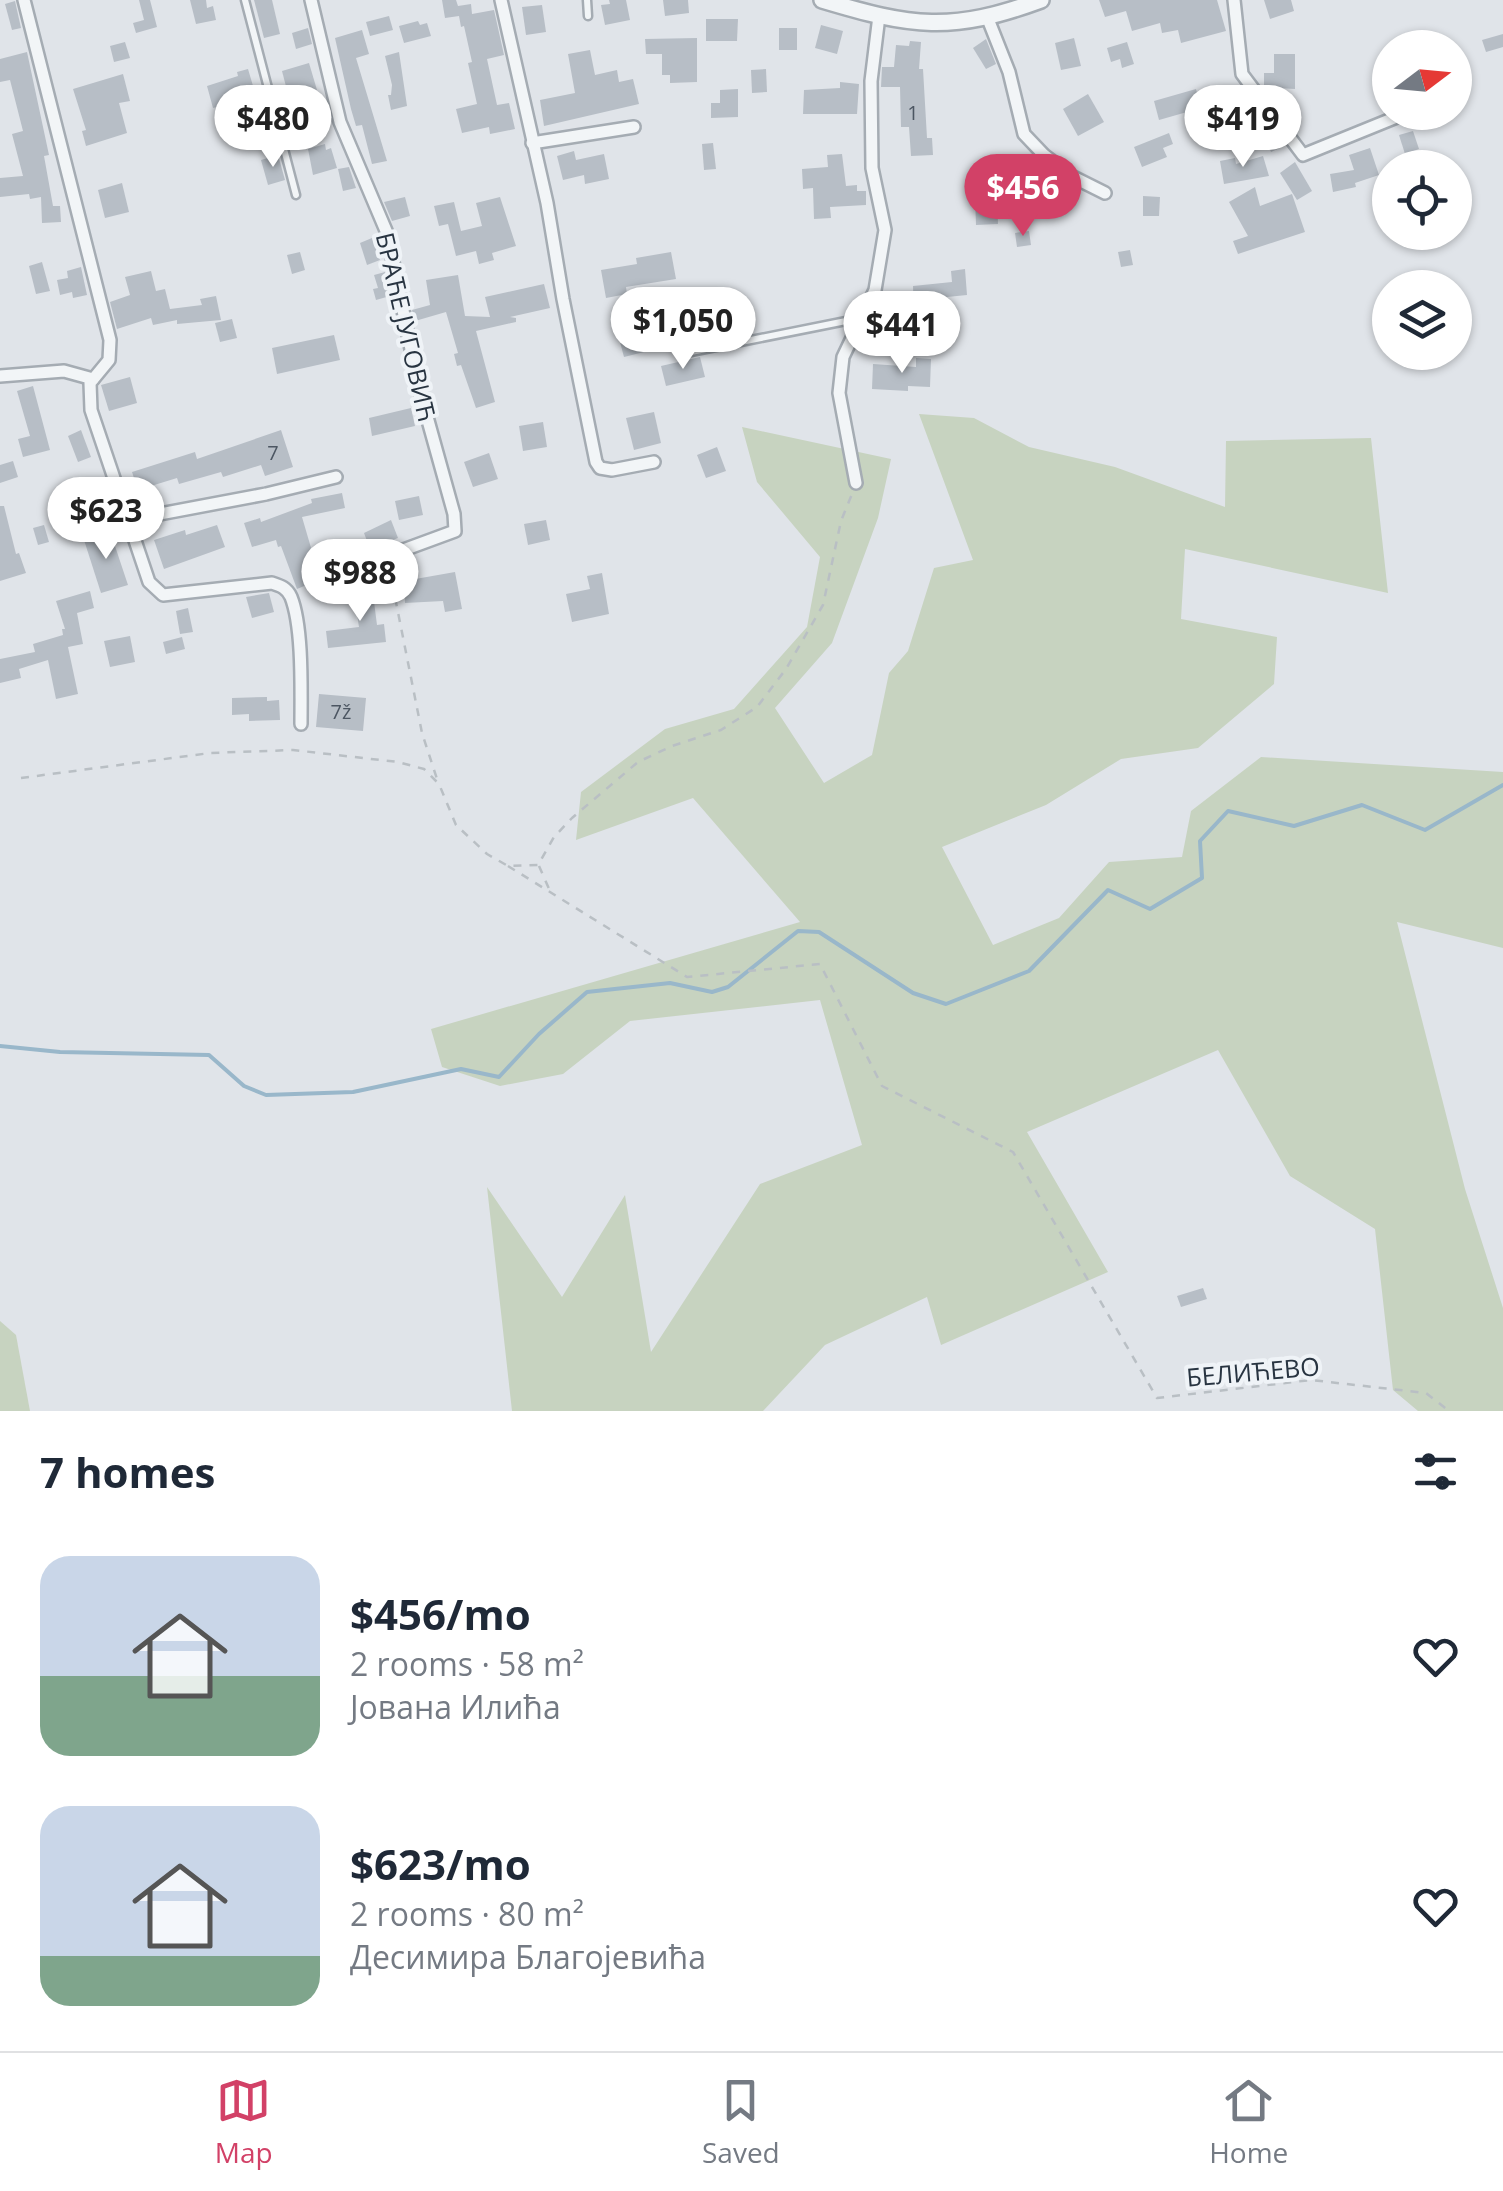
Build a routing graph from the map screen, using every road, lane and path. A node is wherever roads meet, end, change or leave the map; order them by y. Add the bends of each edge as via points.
1 (24, 0) edge
2 (245, 0) edge
3 (311, 0) edge
4 (501, 0) edge
5 (587, 0) edge
6 (822, 0) edge
7 (1041, 0) edge
8 (1234, 0) edge
9 (850, 4) edge
10 (588, 16) dead end
11 (879, 16) junction
12 (988, 19) junction
13 (634, 127) dead end
14 (1372, 127) edge
15 (532, 143) junction
16 (1105, 193) dead end
17 (296, 194) dead end
18 (862, 317) junction
19 (686, 353) dead end
20 (0, 376) edge
21 (93, 378) junction
22 (654, 462) dead end
23 (336, 477) dead end
24 (856, 483) joint
25 (128, 520) junction
26 (387, 556) joint
27 (301, 724) dead end
28 (21, 778) dead end
29 (439, 784) junction
30 (538, 865) junction
31 (508, 866) junction
32 (550, 891) junction
33 (1449, 1411) edge

1 - 21 street via 110,340 109,360
2 - 17 lane
3 - 26 street, БРАЋЕ ЈУГОВИЋ via 340,122 387,234 454,514 455,531
4 - 15 street
5 - 10 lane
6 - 9 street
7 - 12 street
8 - 14 street via 1242,74 1304,154
9 - 11 street
11 - 12 street via 933,24
11 - 18 street via 871,80 872,168 885,230 876,290
12 - 16 street via 1024,134 1073,178
13 - 15 street
15 - 22 street via 596,462 612,470
18 - 19 lane
18 - 24 street via 843,358 839,393
20 - 21 street via 64,371
21 - 25 street via 91,410
23 - 25 street
24 - 30 path via 823,605 757,707 721,730 638,762 572,818
25 - 27 street via 157,592 272,583 286,590 298,652
26 - 29 path via 422,733
28 - 29 path via 292,750 398,762 424,769
29 - 31 path via 456,826
30 - 31 path
30 - 32 path
31 - 32 path
32 - 33 path, БЕЛИЋЕВО via 686,978 820,964 882,1086 1013,1152 1157,1398 1311,1380 1426,1393

